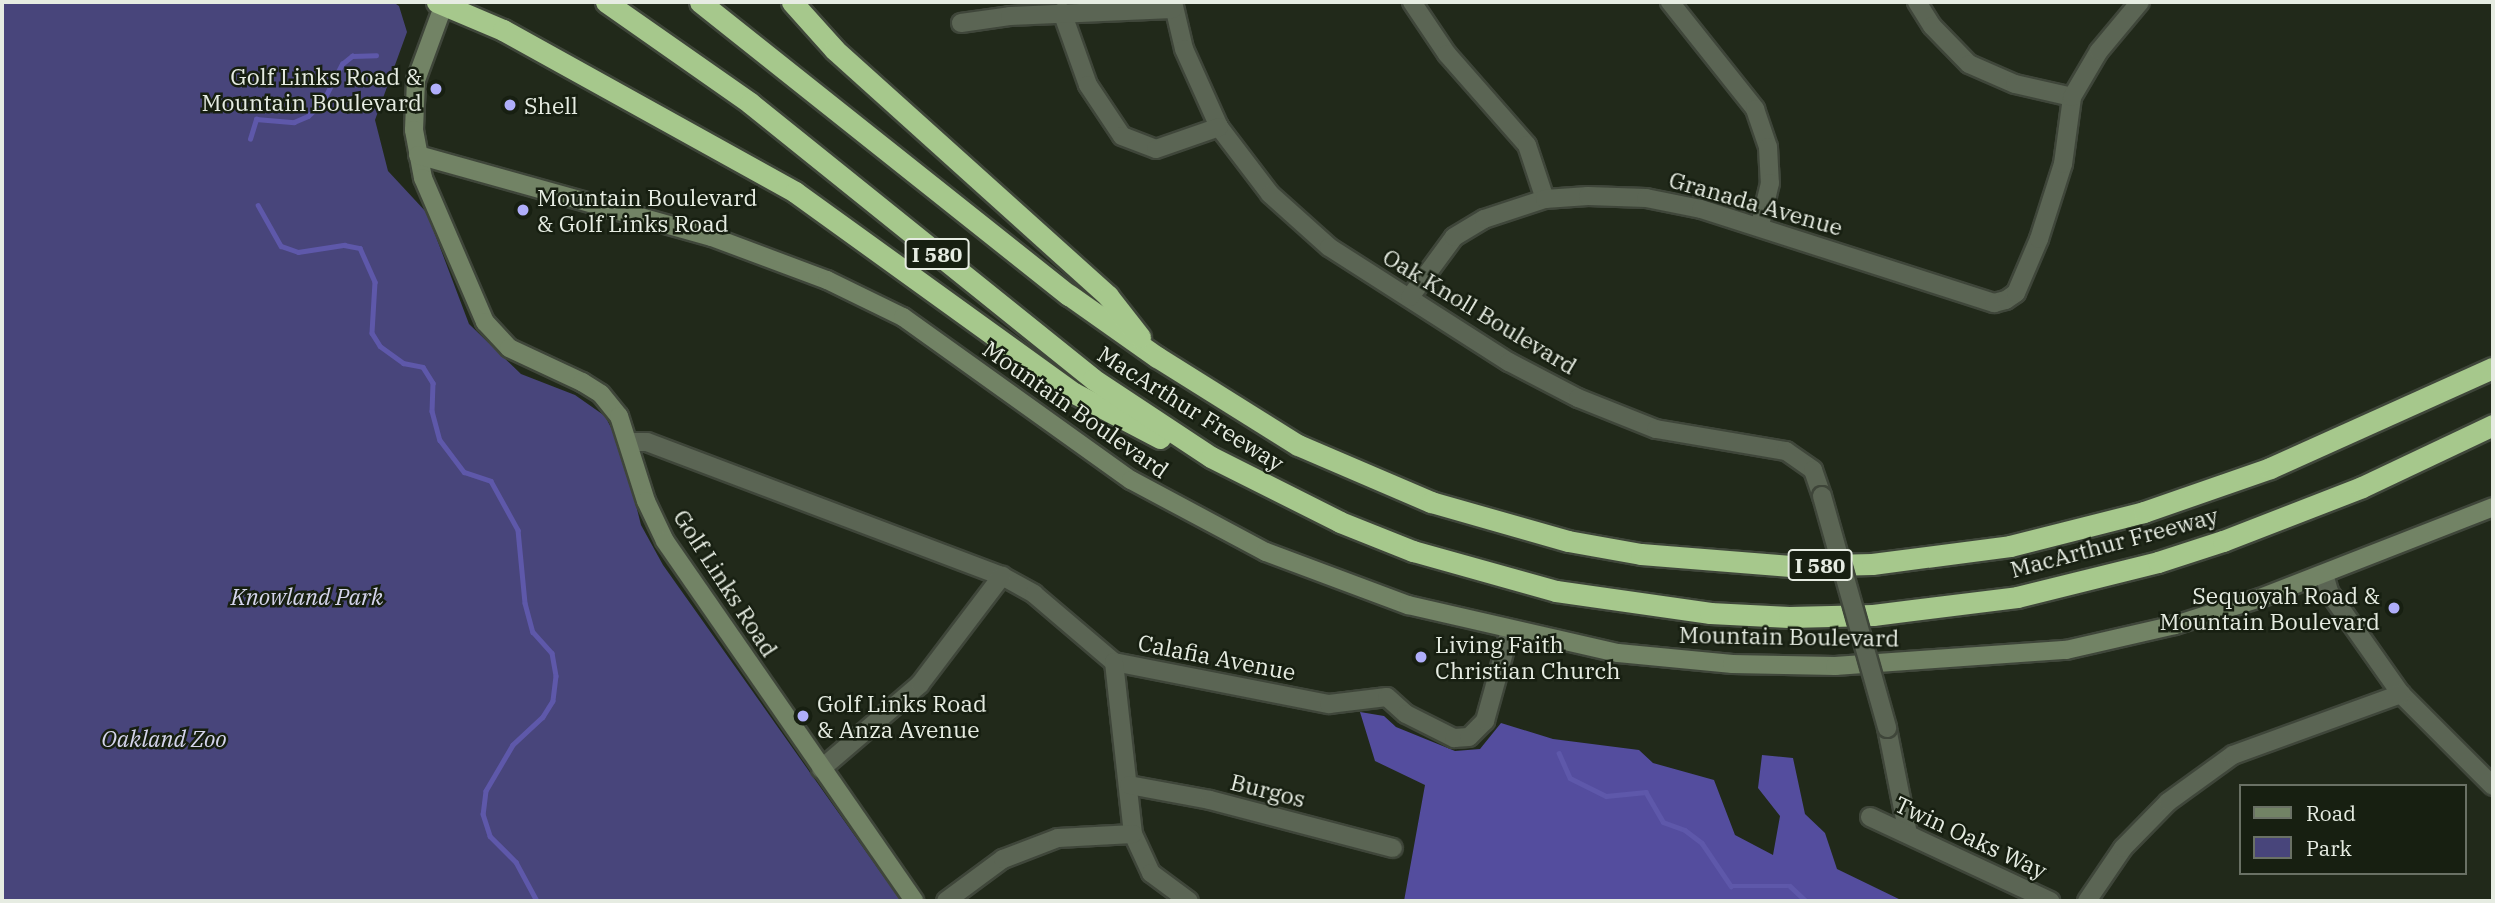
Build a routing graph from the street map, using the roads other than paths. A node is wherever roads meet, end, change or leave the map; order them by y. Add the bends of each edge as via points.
1 (607, 2) edge
2 (701, 2) edge
3 (792, 2) edge
4 (1412, 2) edge
5 (1670, 2) edge
6 (1917, 2) edge
7 (2140, 2) edge
8 (441, 3) edge
9 (1173, 6) edge
10 (1062, 12) junction
11 (961, 23) dead end
12 (2073, 97) junction
13 (1219, 127) junction
14 (418, 155) junction
15 (1545, 200) junction
16 (1760, 225) junction
17 (1410, 297) junction
18 (1157, 357) junction
19 (2493, 368) edge
20 (2493, 425) edge
21 (629, 442) junction
22 (1276, 493) junction
23 (2493, 507) edge
24 (2324, 575) junction
25 (1002, 576) junction
26 (1510, 631) junction
27 (1114, 662) junction
28 (2401, 694) junction
29 (821, 769) junction
30 (1129, 785) junction
31 (2493, 786) edge
32 (1870, 817) dead end
33 (1133, 834) junction
34 (1908, 834) junction
35 (1393, 848) dead end
36 (914, 901) edge
37 (946, 901) edge
38 (1189, 901) edge
39 (2050, 901) edge
40 (2087, 901) edge

1 - 22 highway, MacArthur Freeway / I 580 via 750,103 1093,379
2 - 18 highway, MacArthur Freeway / I 580 via 1069,295
3 - 18 highway via 835,50 1108,296
4 - 15 street via 1447,54 1527,145
5 - 16 street via 1755,109 1768,147 1770,183
6 - 12 street via 1932,26 1969,64 2015,83
7 - 12 street via 2099,51
8 - 14 street, Golf Links Road via 416,80
8 - 22 highway via 503,30 795,192 1074,393
9 - 10 street
9 - 13 street, Oak Knoll Boulevard via 1184,50
10 - 11 street
10 - 13 street via 1088,85 1122,136 1156,149
12 - 16 street, Granada Avenue via 2063,163 2039,239 2016,293 1994,303
13 - 17 street, Oak Knoll Boulevard via 1270,194 1329,247
14 - 21 street, Golf Links Road via 477,305 496,337 524,358 601,394 619,416
14 - 26 street, Mountain Boulevard via 712,237 847,288 903,317 1091,455 1219,529 1367,592
15 - 16 street, Granada Avenue via 1646,198
15 - 17 street, Granada Avenue via 1503,210 1454,237
17 - 34 street, Oak Knoll Boulevard, bridge via 1509,362 1578,398 1656,429 1786,451 1813,470 1887,728
18 - 19 highway, MacArthur Freeway / I 580 via 1297,445 1431,502 1568,541 1641,554 1791,566 1951,555 2077,531 2144,512 2343,439
20 - 22 highway, MacArthur Freeway / I 580 via 2362,487 2158,562 2017,597 1873,615 1710,613 1556,591 1413,551
21 - 25 street, Calafia Avenue via 647,442
21 - 29 street, Golf Links Road via 646,501 665,541
23 - 24 street, Mountain Boulevard
24 - 26 street, Mountain Boulevard via 2118,640 2066,650 1894,664 1697,662 1618,653
24 - 28 street via 2329,592
25 - 27 street, Calafia Avenue via 1034,594
25 - 29 street via 919,684
26 - 27 street, Calafia Avenue via 1485,721 1476,734 1462,739 1425,725 1387,698 1329,704
27 - 30 street
28 - 31 street
28 - 40 street via 2233,755 2168,802 2123,848
29 - 36 street, Golf Links Road
30 - 33 street
30 - 35 street, Burgos via 1210,800
32 - 34 street, Twin Oaks Way
33 - 37 street via 1058,838 1003,859
33 - 38 street via 1151,873
34 - 39 street, Twin Oaks Way

